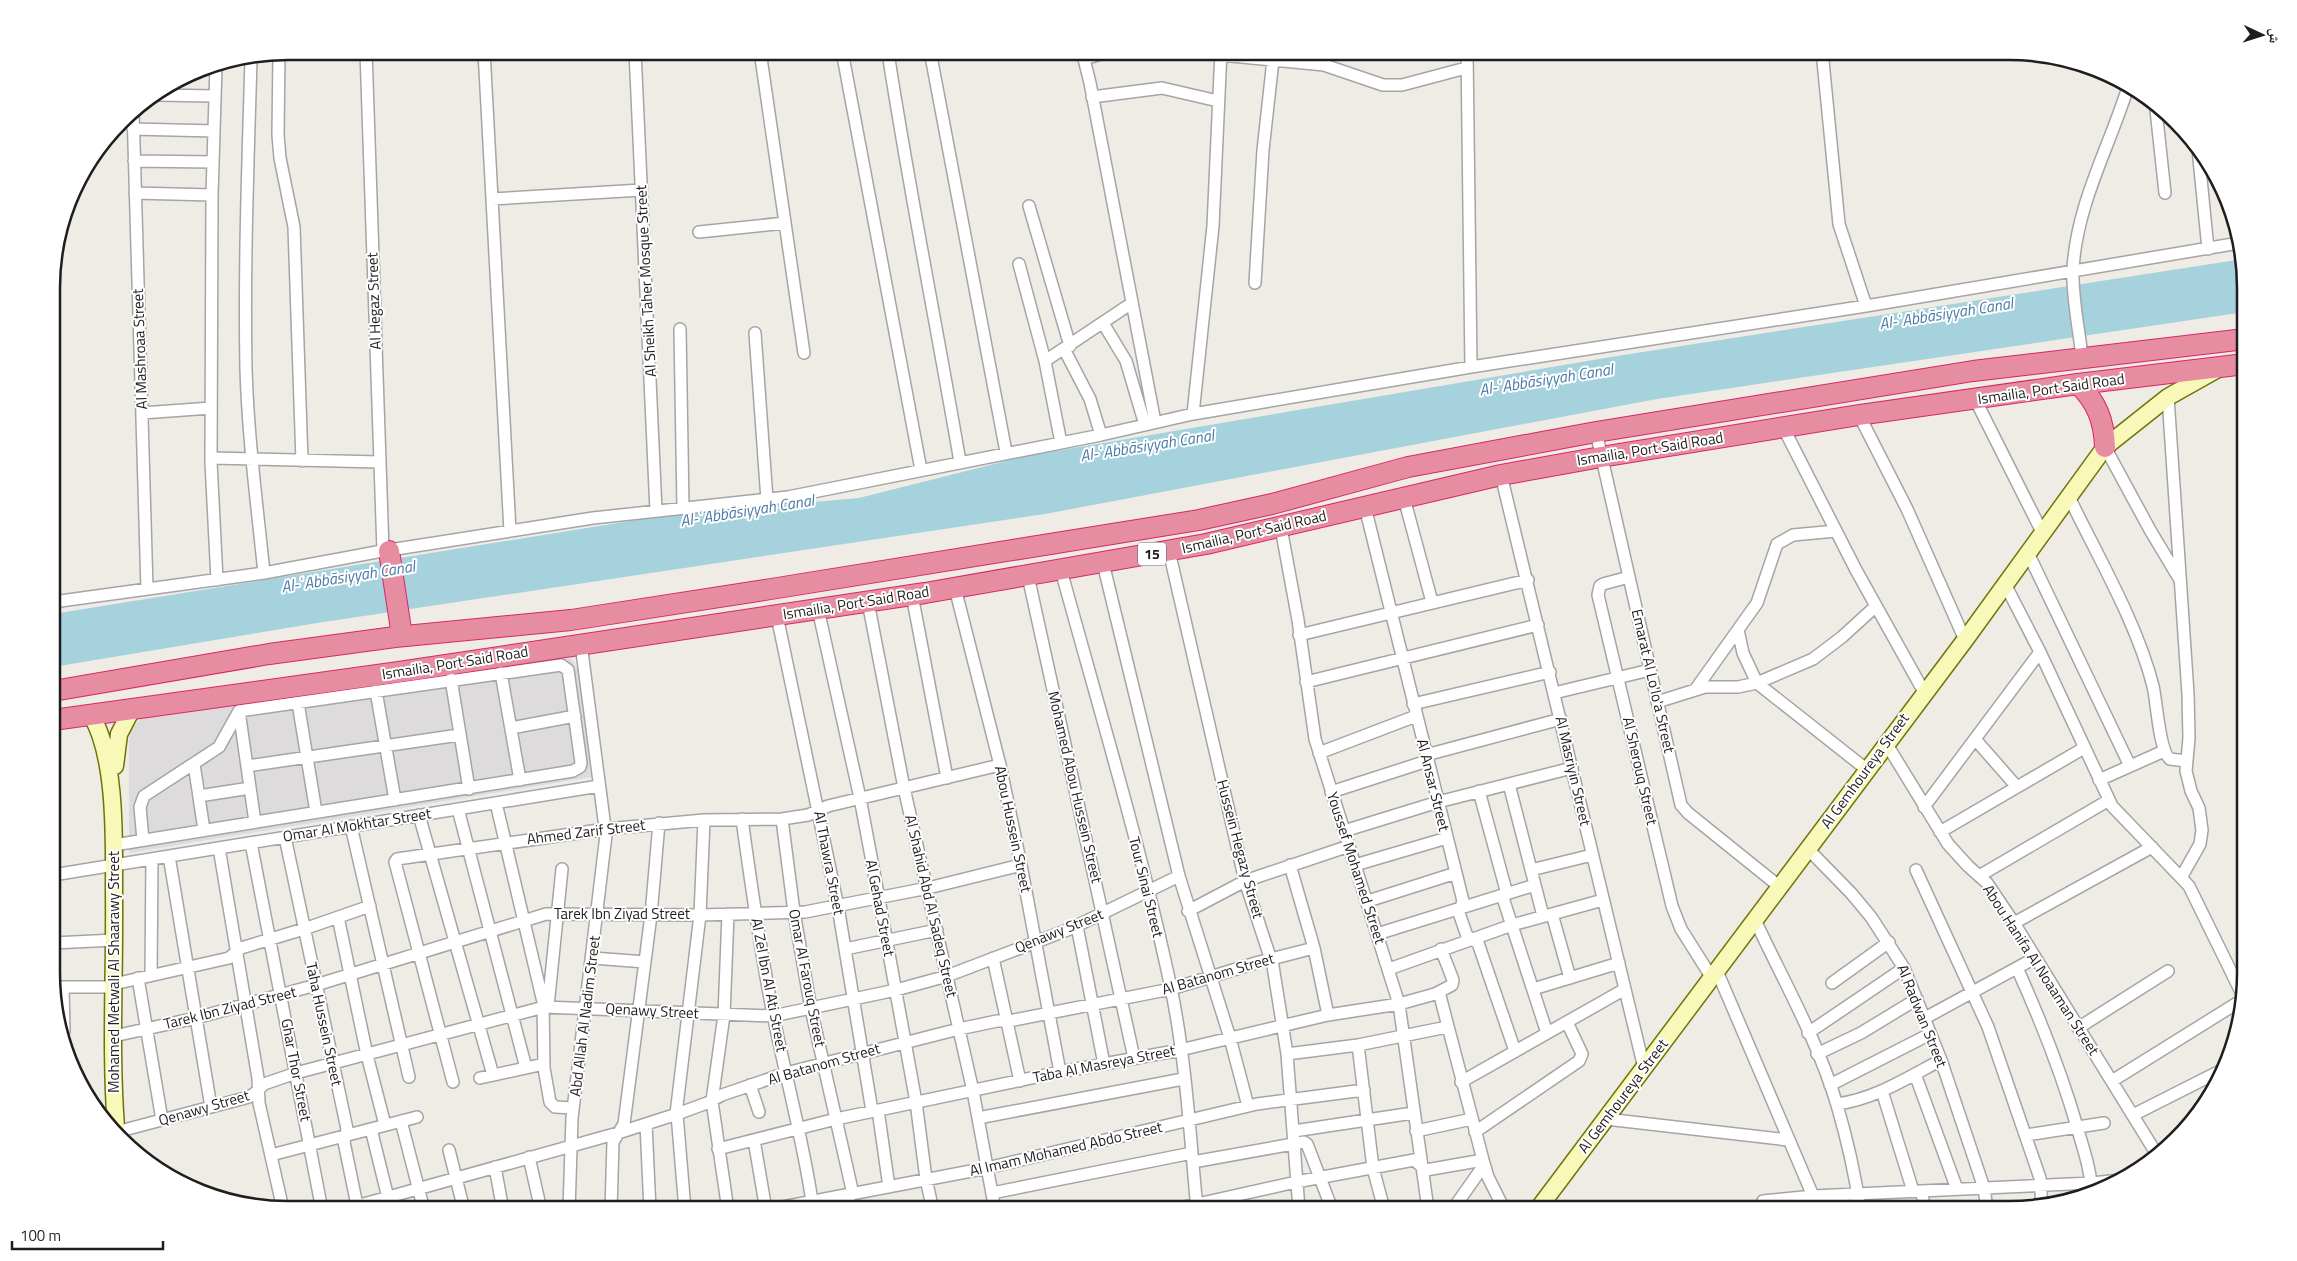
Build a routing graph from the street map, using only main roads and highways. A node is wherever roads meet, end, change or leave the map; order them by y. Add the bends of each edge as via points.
1 (2237, 340) edge
2 (2237, 365) edge
3 (2222, 366) junction
4 (2078, 384) junction
5 (2105, 447) junction
6 (383, 553) road end
7 (962, 558) junction
8 (921, 564) junction
9 (960, 587) junction
10 (918, 594) junction
11 (394, 628) junction
12 (60, 690) edge
13 (132, 709) junction
14 (91, 715) junction
15 (60, 719) edge
16 (113, 816) junction
17 (116, 1122) edge
18 (1550, 1201) edge

1 - 7 highway, Ismailia, Port Said Road via 1973,371 1596,432 1408,468 1200,520
2 - 3 highway, Ismailia, Port Said Road / 15
3 - 4 highway, Ismailia, Port Said Road / 15
3 - 5 main road, Al Gemhoureya Street via 2168,397
4 - 5 highway via 2096,406 2105,432
4 - 9 highway, Ismailia, Port Said Road / 15 via 1601,456 1502,475 1169,551
5 - 18 main road, Al Gemhoureya Street via 1606,1119
6 - 11 highway
7 - 8 highway, Ismailia, Port Said Road
7 - 9 highway via 955,570
8 - 10 highway via 930,575 930,585
8 - 11 highway, Ismailia, Port Said Road via 618,613
9 - 10 highway, Ismailia, Port Said Road / 15
10 - 13 highway, Ismailia, Port Said Road / 15
11 - 12 highway, Ismailia, Port Said Road
13 - 14 highway, Ismailia, Port Said Road / 15
13 - 16 main road, Mohamed Metwali Al Shaarawy Street via 116,747
14 - 15 highway, Ismailia, Port Said Road / 15
14 - 16 main road, Mohamed Metwali Al Shaarawy Street via 106,750
16 - 17 main road, Mohamed Metwali Al Shaarawy Street

